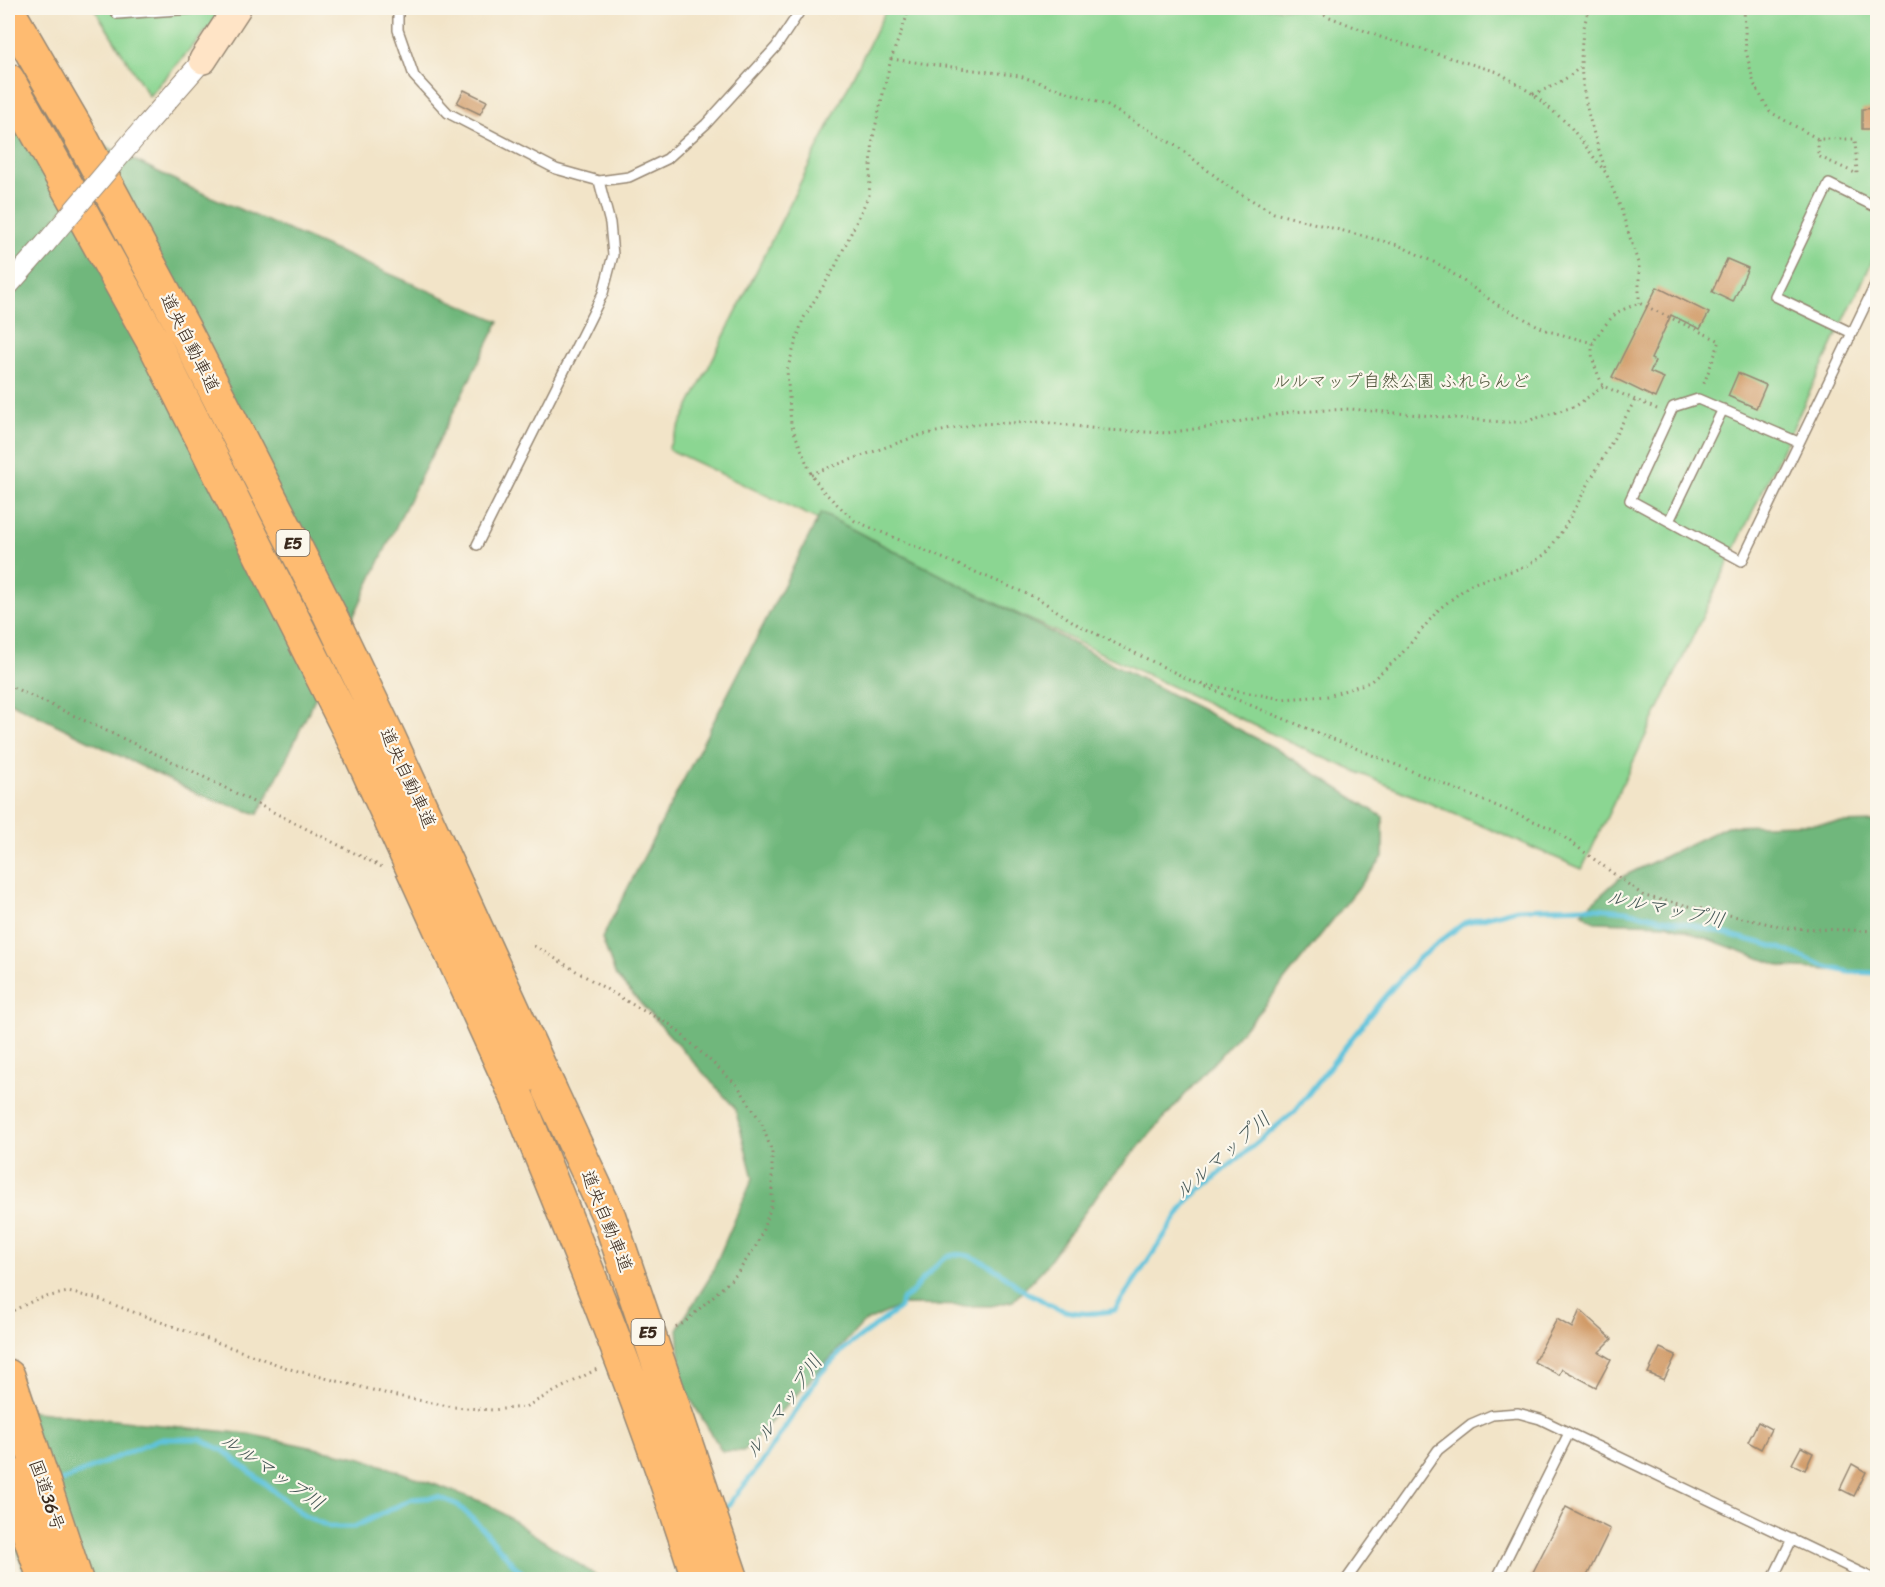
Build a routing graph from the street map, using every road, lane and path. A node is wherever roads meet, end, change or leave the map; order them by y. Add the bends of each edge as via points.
1 (113, 8) edge
2 (209, 8) edge
3 (237, 8) edge
4 (398, 8) edge
5 (802, 8) edge
6 (910, 8) edge
7 (1314, 8) edge
8 (1589, 8) edge
9 (1744, 8) edge
10 (8, 11) edge
11 (891, 59) junction
12 (203, 60) joint
13 (1580, 67) junction
14 (8, 80) edge
15 (1533, 94) junction
16 (1818, 140) junction
17 (1606, 173) junction
18 (599, 181) junction
19 (1878, 208) edge
20 (1878, 279) edge
21 (8, 286) edge
22 (1639, 303) junction
23 (1852, 333) junction
24 (1593, 343) junction
25 (1603, 386) junction
26 (1698, 399) junction
27 (1635, 400) junction
28 (1723, 409) junction
29 (1669, 415) junction
30 (1798, 442) junction
31 (811, 474) junction
32 (1669, 521) junction
33 (477, 545) dead end
34 (1194, 682) junction
35 (8, 685) edge
36 (388, 870) dead end
37 (1878, 931) edge
38 (534, 946) dead end
39 (8, 1313) edge
40 (673, 1329) dead end
41 (599, 1368) dead end
42 (8, 1378) edge
43 (1569, 1433) junction
44 (8, 1473) edge
45 (1792, 1539) junction
46 (47, 1540) junction
47 (45, 1580) edge
48 (76, 1580) edge
49 (699, 1580) edge
50 (732, 1580) edge
51 (1346, 1580) edge
52 (1496, 1580) edge
53 (1772, 1580) edge
54 (1876, 1580) edge

1 - 2 lane via 117,14
3 - 12 street
4 - 18 lane via 398,30 414,76 448,113 555,169
5 - 18 lane via 768,56 706,124 667,159 629,177
6 - 11 path
7 - 15 path via 1383,38 1498,72
8 - 13 path via 1583,25
9 - 16 path via 1746,51 1754,84 1770,112
10 - 50 highway, 道央自動車道 / E5, bridge via 186,333 390,738 609,1217
11 - 24 path via 1020,76 1106,105 1178,147 1229,187 1274,213 1398,245 1442,266 1496,304 1548,331
11 - 31 path via 873,137 869,195 836,267 803,320 788,370 791,424
12 - 21 street, bridge
13 - 15 path via 1553,87
13 - 17 path via 1586,112
14 - 49 highway, 道央自動車道 / E5, bridge via 154,344 355,742 517,1097 620,1350
15 - 17 path via 1569,125
16 - 16 path via 1818,156 1857,174 1856,140
17 - 22 path via 1639,266
18 - 33 lane via 610,223 613,255 603,294
19 - 23 lane via 1829,184 1775,296
20 - 23 lane
22 - 24 path via 1618,311
22 - 26 path via 1719,341
23 - 30 lane
24 - 25 path via 1593,358
25 - 27 path
25 - 31 path via 1575,406 1524,422 1350,409 1290,412 1167,432 1042,422 976,424 917,436
26 - 28 lane
26 - 29 lane via 1673,407
27 - 29 path
27 - 34 path via 1547,554 1527,566 1471,584 1439,609 1399,657 1370,682 1328,696 1282,699
28 - 30 lane
28 - 32 lane
29 - 32 lane via 1630,500
30 - 32 lane via 1742,561
31 - 34 path via 855,521 1039,599 1078,625
34 - 37 path via 1553,829 1644,896 1787,928
35 - 36 path via 184,766
38 - 40 path via 672,1025 738,1086 761,1122 772,1152 772,1204 758,1243 736,1275
39 - 41 path via 37,1299 68,1292 95,1298 290,1369 453,1407 525,1407
42 - 46 highway, 国道36号
43 - 45 lane
43 - 51 lane via 1518,1413 1492,1415 1471,1424 1437,1450
43 - 52 lane
44 - 46 highway, 国道36号
45 - 53 lane
45 - 54 lane
46 - 47 highway, 国道36号
46 - 48 highway, 国道36号

